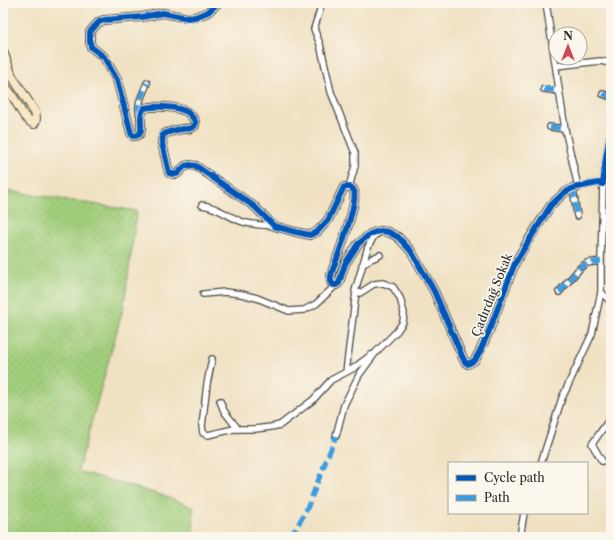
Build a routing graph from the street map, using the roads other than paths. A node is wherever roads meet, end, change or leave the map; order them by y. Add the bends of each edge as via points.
1 (218, 3) edge
2 (546, 3) edge
3 (320, 10) dead end
4 (550, 26) edge
5 (3, 51) edge
6 (588, 62) edge
7 (611, 63) edge
8 (556, 66) edge
9 (147, 83) dead end
10 (3, 84) edge
11 (544, 89) dead end
12 (559, 91) junction
13 (603, 94) dead end
14 (611, 97) edge
15 (141, 118) junction
16 (550, 127) dead end
17 (611, 128) edge
18 (565, 129) junction
19 (603, 184) junction
20 (349, 186) junction
21 (575, 187) junction
22 (611, 187) edge
23 (202, 205) dead end
24 (577, 216) dead end
25 (274, 226) junction
26 (381, 231) junction
27 (380, 255) dead end
28 (601, 261) junction
29 (362, 265) junction
30 (336, 285) junction
31 (356, 292) junction
32 (559, 292) dead end
33 (601, 292) junction
34 (203, 294) dead end
35 (611, 302) edge
36 (376, 352) junction
37 (212, 359) dead end
38 (346, 372) junction
39 (220, 401) dead end
40 (611, 417) edge
41 (238, 429) junction
42 (336, 436) dead end
43 (602, 461) dead end
44 (542, 462) edge
45 (524, 514) edge
46 (520, 537) edge

1 - 15 street via 208,12 195,17 163,13 104,20 90,32 91,47 104,57 117,80 133,136 139,135 141,131
2 - 4 street
3 - 20 street via 315,34 319,39 331,92 355,153 355,166
5 - 10 street via 12,76 35,112 34,124 24,116
6 - 7 street
8 - 12 street
9 - 15 street via 139,104
11 - 12 street
12 - 18 street
13 - 14 street
15 - 25 street via 144,108 150,107 178,108 188,112 196,121 193,128 163,135 162,143 169,173 177,174 185,166 196,166 255,207
16 - 18 street
17 - 19 street
18 - 21 street
19 - 21 street
19 - 22 street
19 - 28 street
20 - 25 street via 344,187 328,220 318,232 310,235
20 - 30 street via 355,196 330,278 333,285
21 - 24 street
21 - 26 street, Çadırdağ Sokak via 551,205 528,241 515,263 480,351 468,364 462,356 434,291 411,251 398,237
23 - 25 street via 217,208 243,222
26 - 29 street via 374,236
26 - 30 street via 370,234 358,244
27 - 29 street
28 - 32 street via 587,263 581,267
28 - 33 street
29 - 31 street
30 - 34 street via 316,304 304,310 289,311 241,294
31 - 36 street via 360,293 374,284 383,283 393,287 400,298 404,313 402,322
31 - 38 street
33 - 35 street
33 - 44 street via 592,334 562,398
36 - 38 street
36 - 42 street via 359,375 344,405
37 - 41 street via 203,433 208,435
38 - 41 street via 331,380 313,400 280,425
39 - 41 street via 224,411
40 - 43 street via 592,444
45 - 46 street

